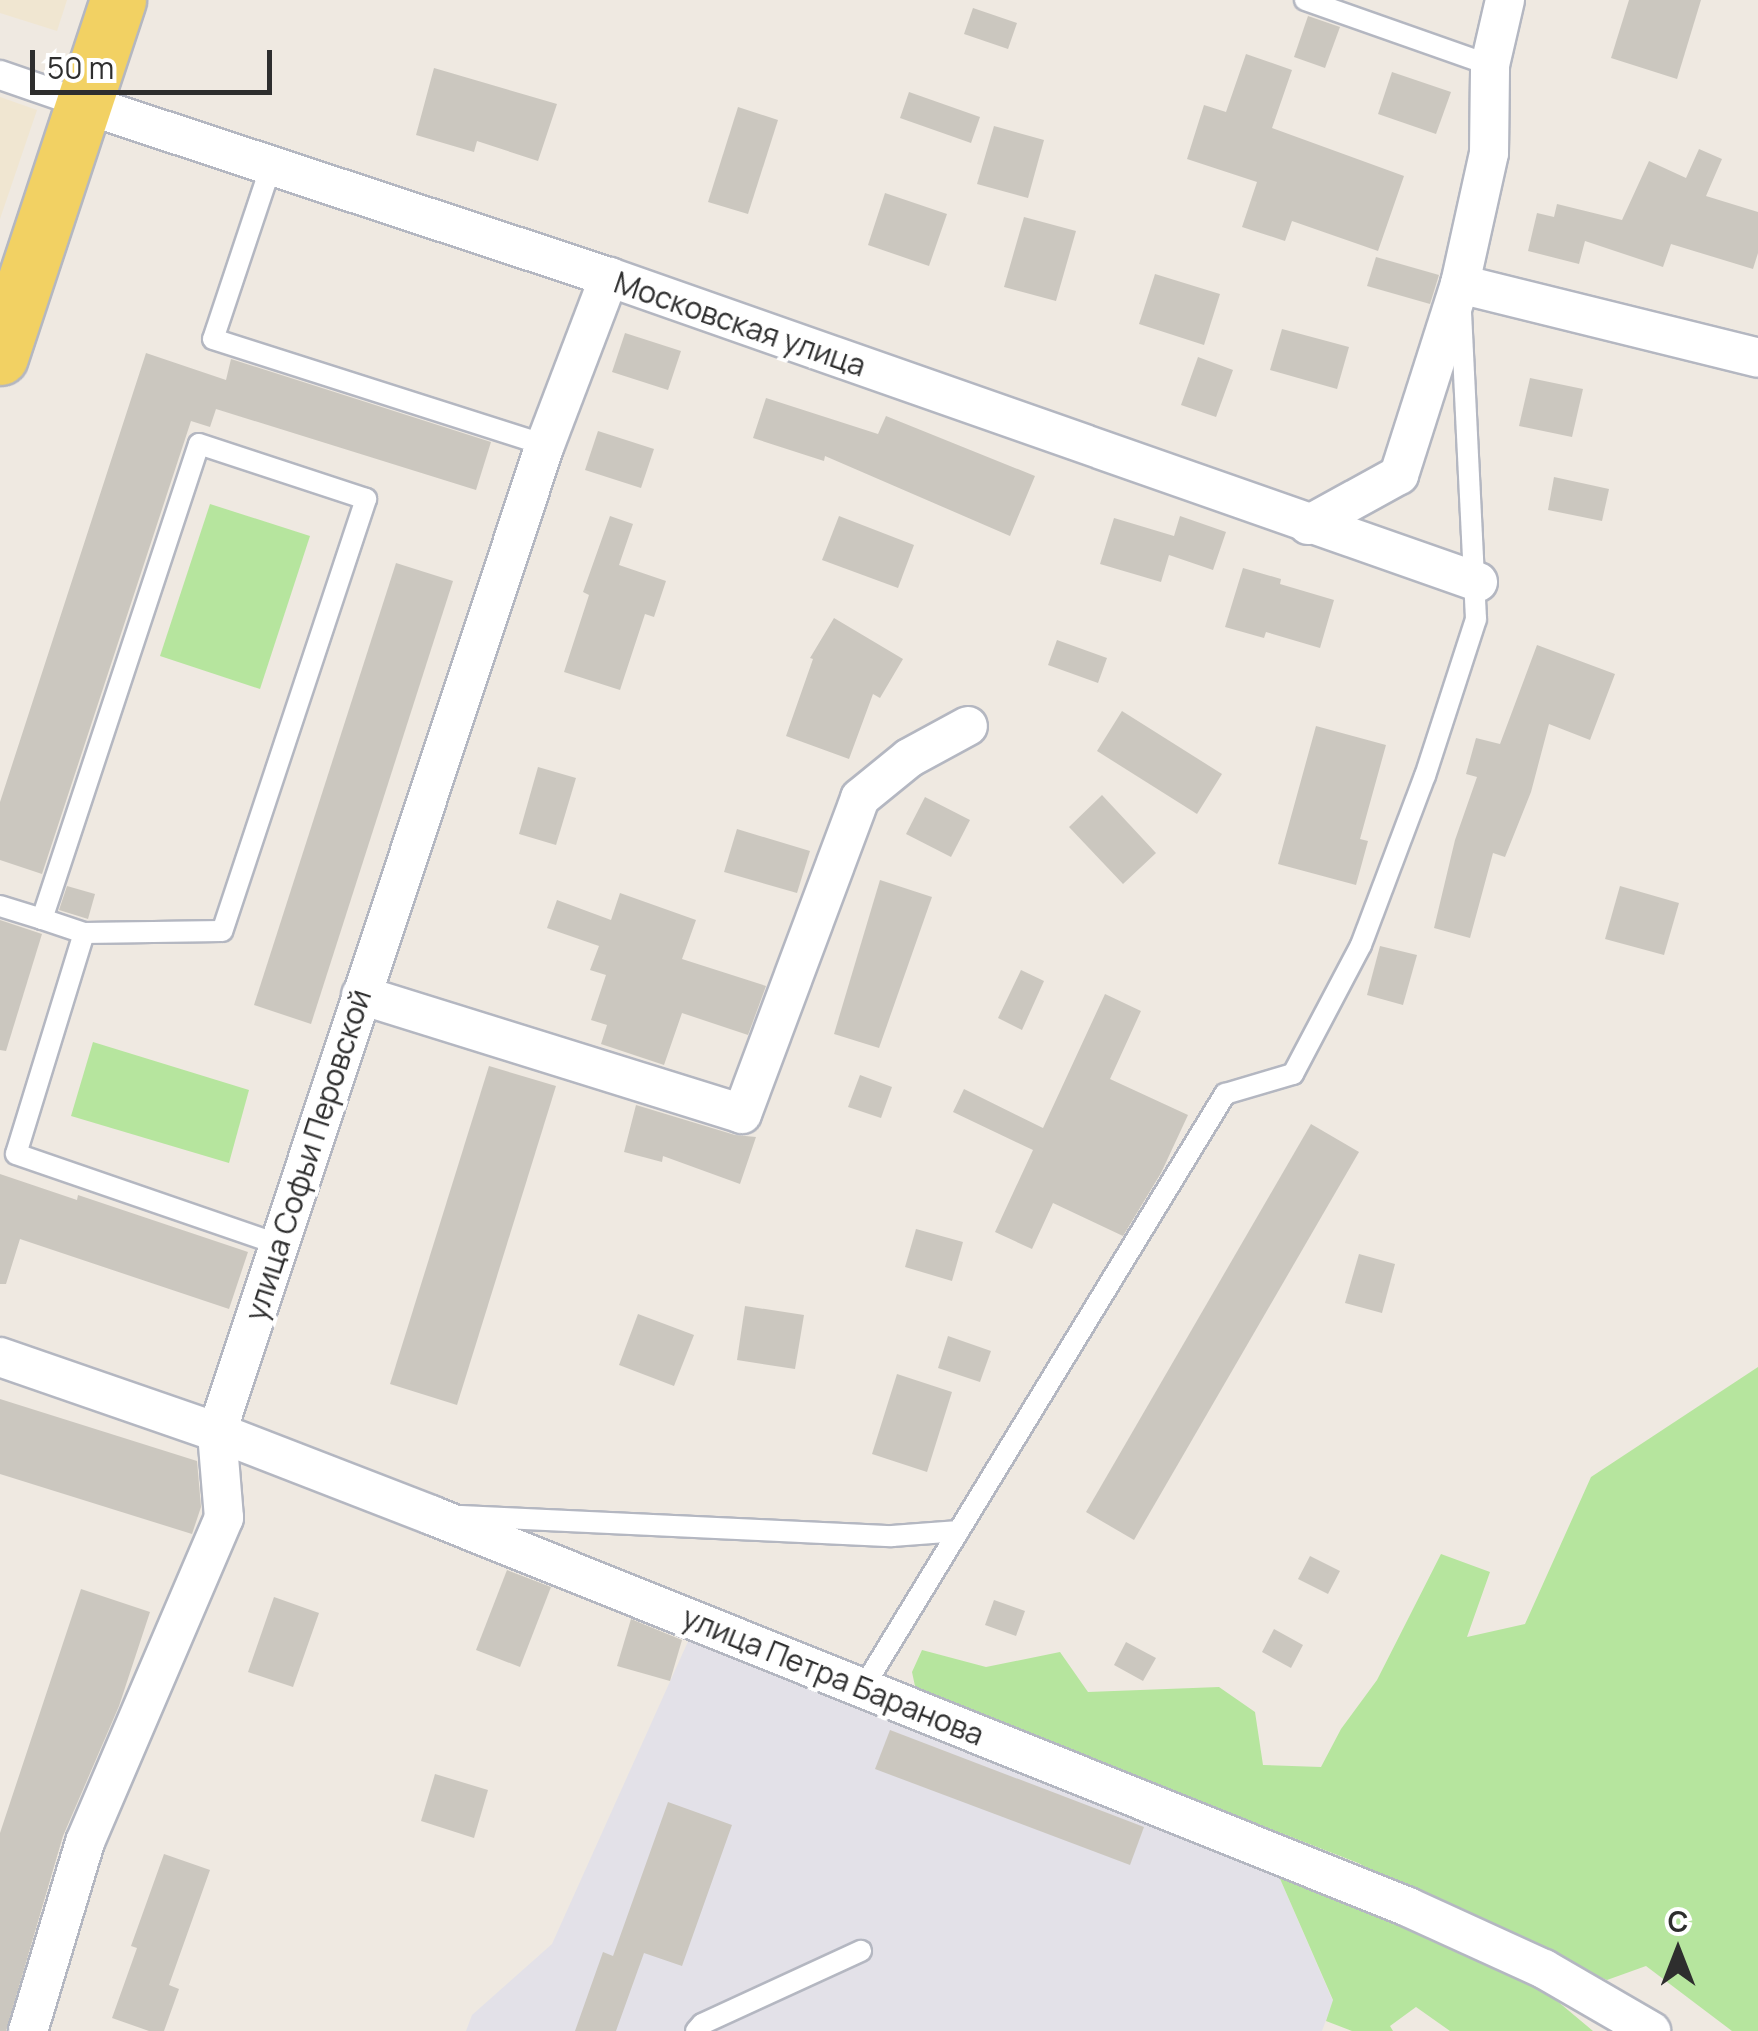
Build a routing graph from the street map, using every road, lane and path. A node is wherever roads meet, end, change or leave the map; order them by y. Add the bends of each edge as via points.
1 (118, 0) edge
2 (1305, 0) edge
3 (1505, 0) edge
4 (1490, 66) junction
5 (0, 75) edge
6 (84, 104) junction
7 (271, 166) junction
8 (609, 278) junction
9 (1460, 284) junction
10 (0, 357) edge
11 (1758, 358) edge
12 (546, 445) junction
13 (1308, 524) junction
14 (1478, 582) junction
15 (968, 726) dead end
16 (0, 906) edge
17 (42, 919) junction
18 (84, 933) junction
19 (361, 995) junction
20 (277, 1244) junction
21 (0, 1357) edge
22 (218, 1432) junction
23 (431, 1515) junction
24 (959, 1531) junction
25 (863, 1688) junction
26 (861, 1951) dead end
27 (28, 2031) edge
28 (696, 2031) edge
29 (1651, 2031) edge

1 - 6 main road
2 - 4 lane
3 - 4 street
4 - 9 street via 1489,152
5 - 6 street, Московская улица
6 - 7 street, Московская улица
6 - 10 main road
7 - 8 street, Московская улица
7 - 12 lane via 213,339
8 - 12 street, улица Софьи Перовской
8 - 13 street, Московская улица
9 - 11 street
9 - 13 street via 1399,475
9 - 14 lane
12 - 19 street, улица Софьи Перовской
13 - 14 street, Московская улица
14 - 24 lane via 1476,619 1425,776 1360,945 1293,1074 1225,1094
15 - 19 street via 909,758 860,798 742,1114
16 - 17 lane
17 - 18 lane
17 - 18 lane via 199,444 366,499 222,931
18 - 20 lane via 16,1154
19 - 20 street, улица Софьи Перовской
20 - 22 street, улица Софьи Перовской
21 - 22 street, улица Петра Баранова
22 - 23 street, улица Петра Баранова
22 - 27 street, улица Софьи Перовской via 224,1518 85,1842
23 - 24 lane via 892,1536
23 - 25 street, улица Петра Баранова
24 - 25 lane
25 - 29 street, улица Петра Баранова via 1408,1907 1544,1970
26 - 28 lane

